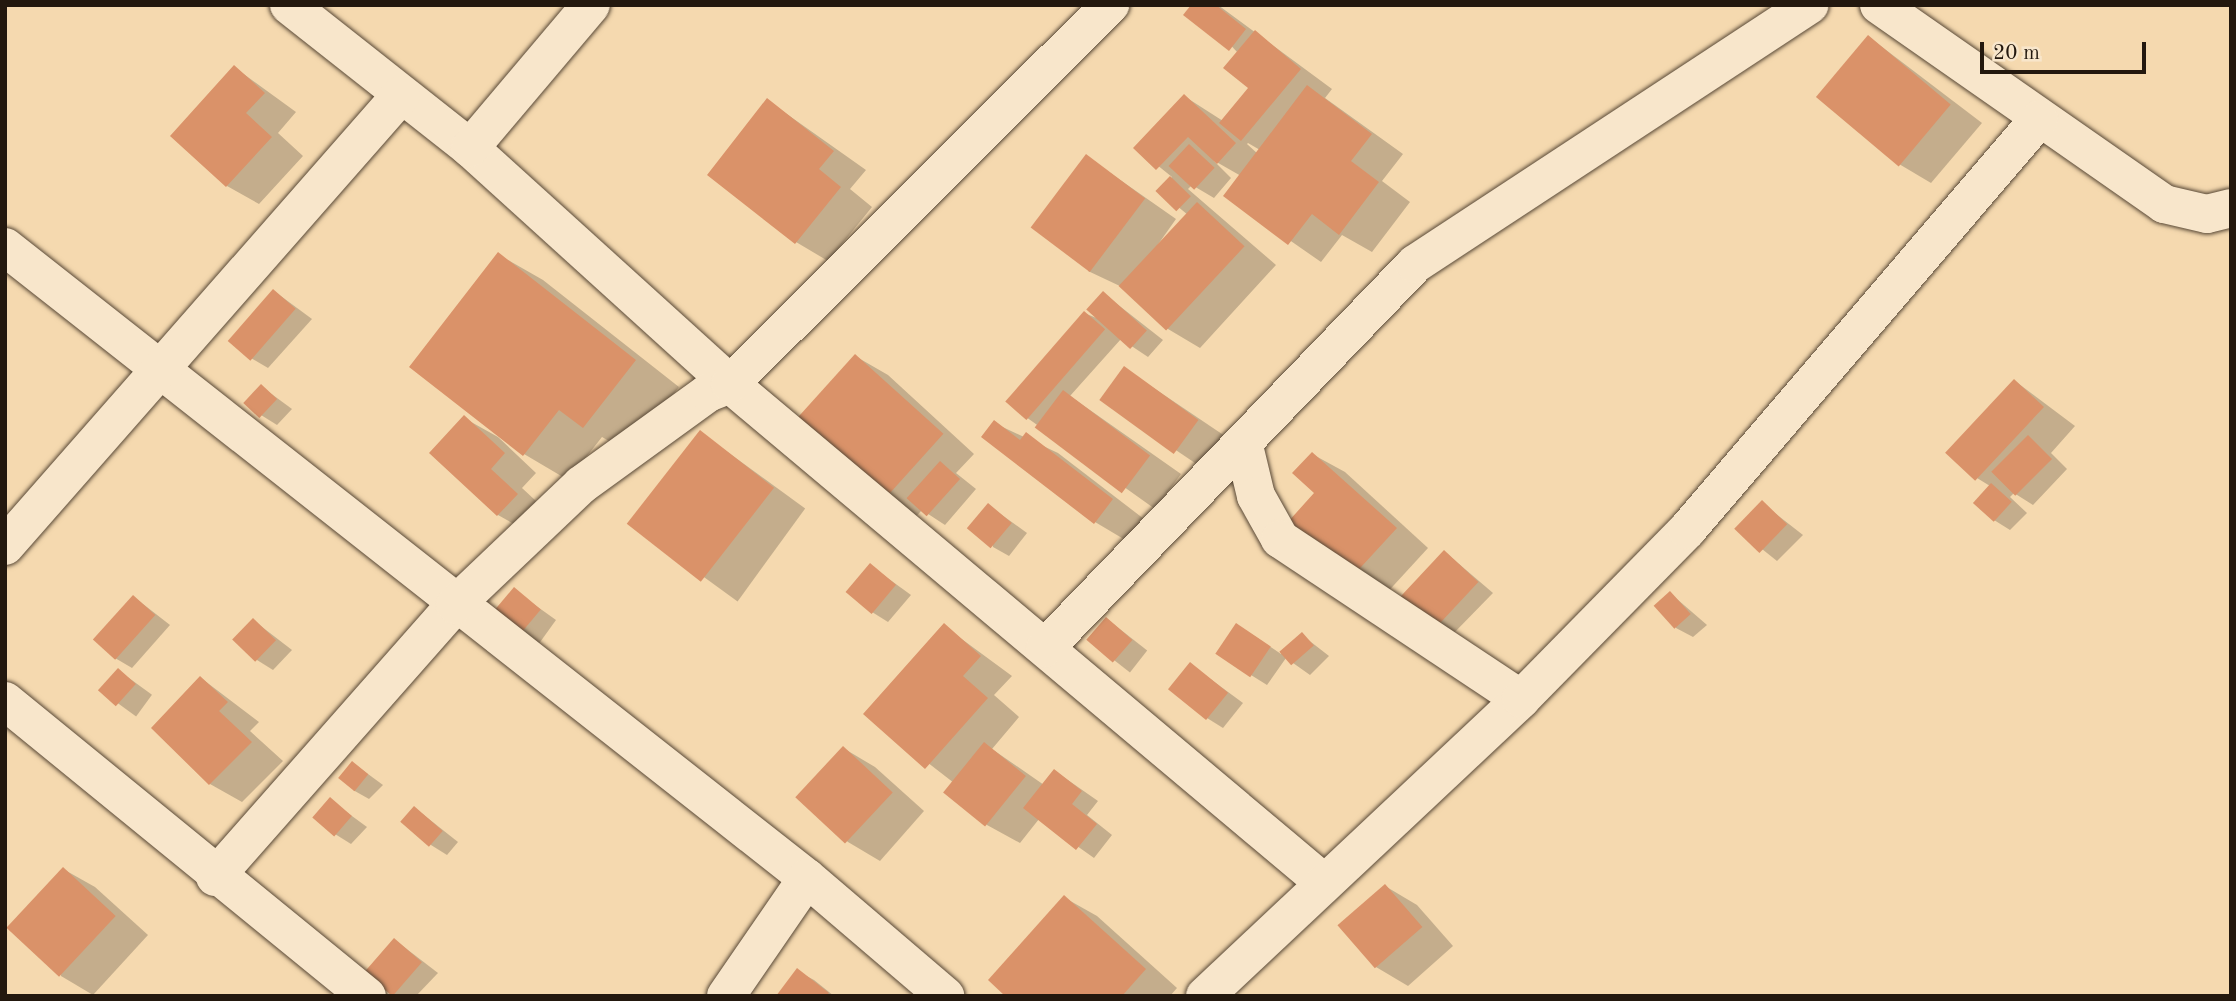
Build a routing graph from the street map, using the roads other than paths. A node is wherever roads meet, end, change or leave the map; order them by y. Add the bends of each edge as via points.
1 (289, 5) edge
2 (591, 5) edge
3 (1110, 5) edge
4 (1809, 5) edge
5 (1879, 5) edge
6 (401, 95) junction
7 (2039, 119) junction
8 (470, 148) junction
9 (2231, 208) edge
10 (5, 247) edge
11 (161, 372) junction
12 (730, 384) junction
13 (1244, 446) junction
14 (5, 546) edge
15 (455, 605) junction
16 (1045, 648) junction
17 (1521, 699) junction
18 (5, 701) edge
19 (215, 877) junction
20 (807, 878) junction
21 (1322, 882) junction
22 (367, 996) edge
23 (726, 996) edge
24 (945, 996) edge
25 (1205, 996) edge

1 - 6 street
2 - 8 street
3 - 12 street
4 - 13 street via 1415,264
5 - 7 street
6 - 8 street
6 - 11 street
7 - 9 street via 2164,204 2207,214
7 - 17 street via 1687,530
8 - 12 street
10 - 11 street
11 - 14 street
11 - 15 street
12 - 15 street via 708,393 581,485
12 - 16 street
13 - 16 street
13 - 17 street via 1256,496 1280,539
15 - 19 street
15 - 20 street
16 - 21 street
17 - 21 street
18 - 19 street
19 - 22 street
20 - 23 street
20 - 24 street
21 - 25 street

